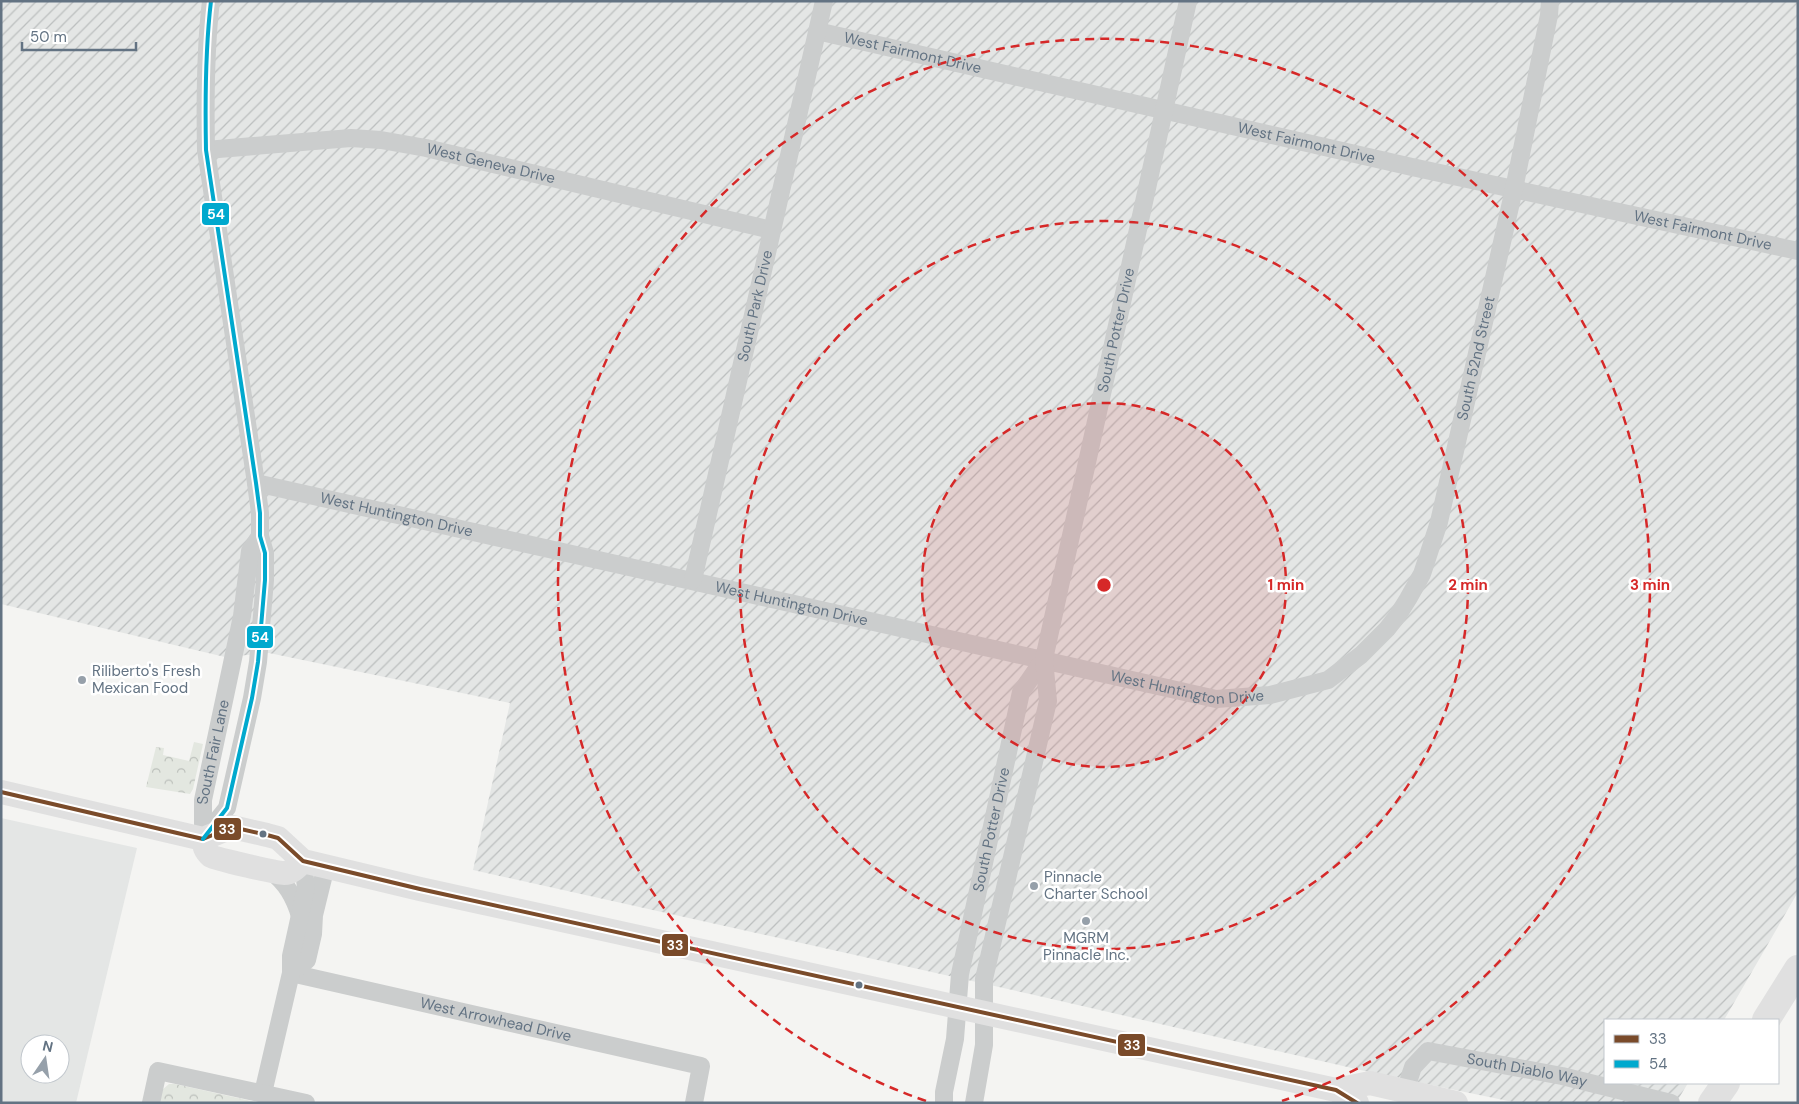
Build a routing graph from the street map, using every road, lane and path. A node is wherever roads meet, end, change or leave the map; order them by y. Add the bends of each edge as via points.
1 (211, 1) edge
2 (824, 1) edge
3 (1188, 1) edge
4 (1550, 1) edge
5 (817, 31) junction
6 (1164, 109) junction
7 (206, 150) junction
8 (1514, 189) junction
9 (771, 230) junction
10 (1798, 251) edge
11 (256, 483) junction
12 (260, 536) junction
13 (693, 580) junction
14 (1044, 659) junction
15 (1328, 680) joint
16 (1, 792) edge
17 (203, 839) junction
18 (303, 861) junction
19 (326, 866) junction
20 (270, 870) junction
21 (300, 916) junction
22 (1798, 969) edge
23 (291, 972) junction
24 (958, 1008) junction
25 (984, 1014) junction
26 (1767, 1019) edge
27 (1725, 1084) edge
28 (1336, 1090) junction
29 (1405, 1091) junction
30 (263, 1093) junction
31 (152, 1103) edge
32 (306, 1103) edge
33 (694, 1103) edge
34 (944, 1103) edge
35 (974, 1103) edge
36 (1357, 1103) edge
37 (1456, 1103) edge
38 (1671, 1103) edge
39 (1712, 1103) edge

1 - 7 street, South Fair Lane via 206,47
2 - 5 street, South Park Drive
3 - 6 street, South Potter Drive
4 - 8 street, South 52nd Street
5 - 6 street, West Fairmont Drive
5 - 9 street, South Park Drive
6 - 8 street, West Fairmont Drive
6 - 14 street, South Potter Drive
7 - 9 street, West Geneva Drive via 350,138 381,140
7 - 11 street, South Fair Lane
8 - 10 street, West Fairmont Drive
8 - 15 street, South 52nd Street via 1438,522 1422,574 1387,629 1362,655
9 - 13 street, South Park Drive
11 - 12 street, South Fair Lane
11 - 13 street, West Huntington Drive
12 - 17 street, South Fair Lane via 250,551 242,616 203,800
12 - 17 street, South Fair Lane via 265,552 265,580 260,654 252,698 227,808
13 - 14 street, West Huntington Drive
14 - 15 street, West Huntington Drive via 1216,699 1270,695
14 - 24 street, South Potter Drive via 1021,692 960,974
14 - 25 street, South Potter Drive via 1048,701 984,979
16 - 17 main road
17 - 18 main road via 232,827 278,838
17 - 20 main road via 205,849 212,857
18 - 19 main road
18 - 20 main road via 284,873
18 - 21 street via 306,888
19 - 23 street via 307,960
19 - 24 main road
20 - 21 street via 288,888
21 - 23 street via 291,956
22 - 26 highway
23 - 30 street
23 - 33 street, West Arrowhead Drive via 701,1066
24 - 25 main road
24 - 34 street, South Potter Drive
25 - 28 main road
25 - 35 street, South Potter Drive via 984,1045
27 - 39 highway
28 - 29 main road via 1370,1083
28 - 36 main road
29 - 37 main road
29 - 38 street, South Diablo Way via 1413,1068 1428,1051 1562,1076
30 - 31 street via 158,1071
30 - 32 street

